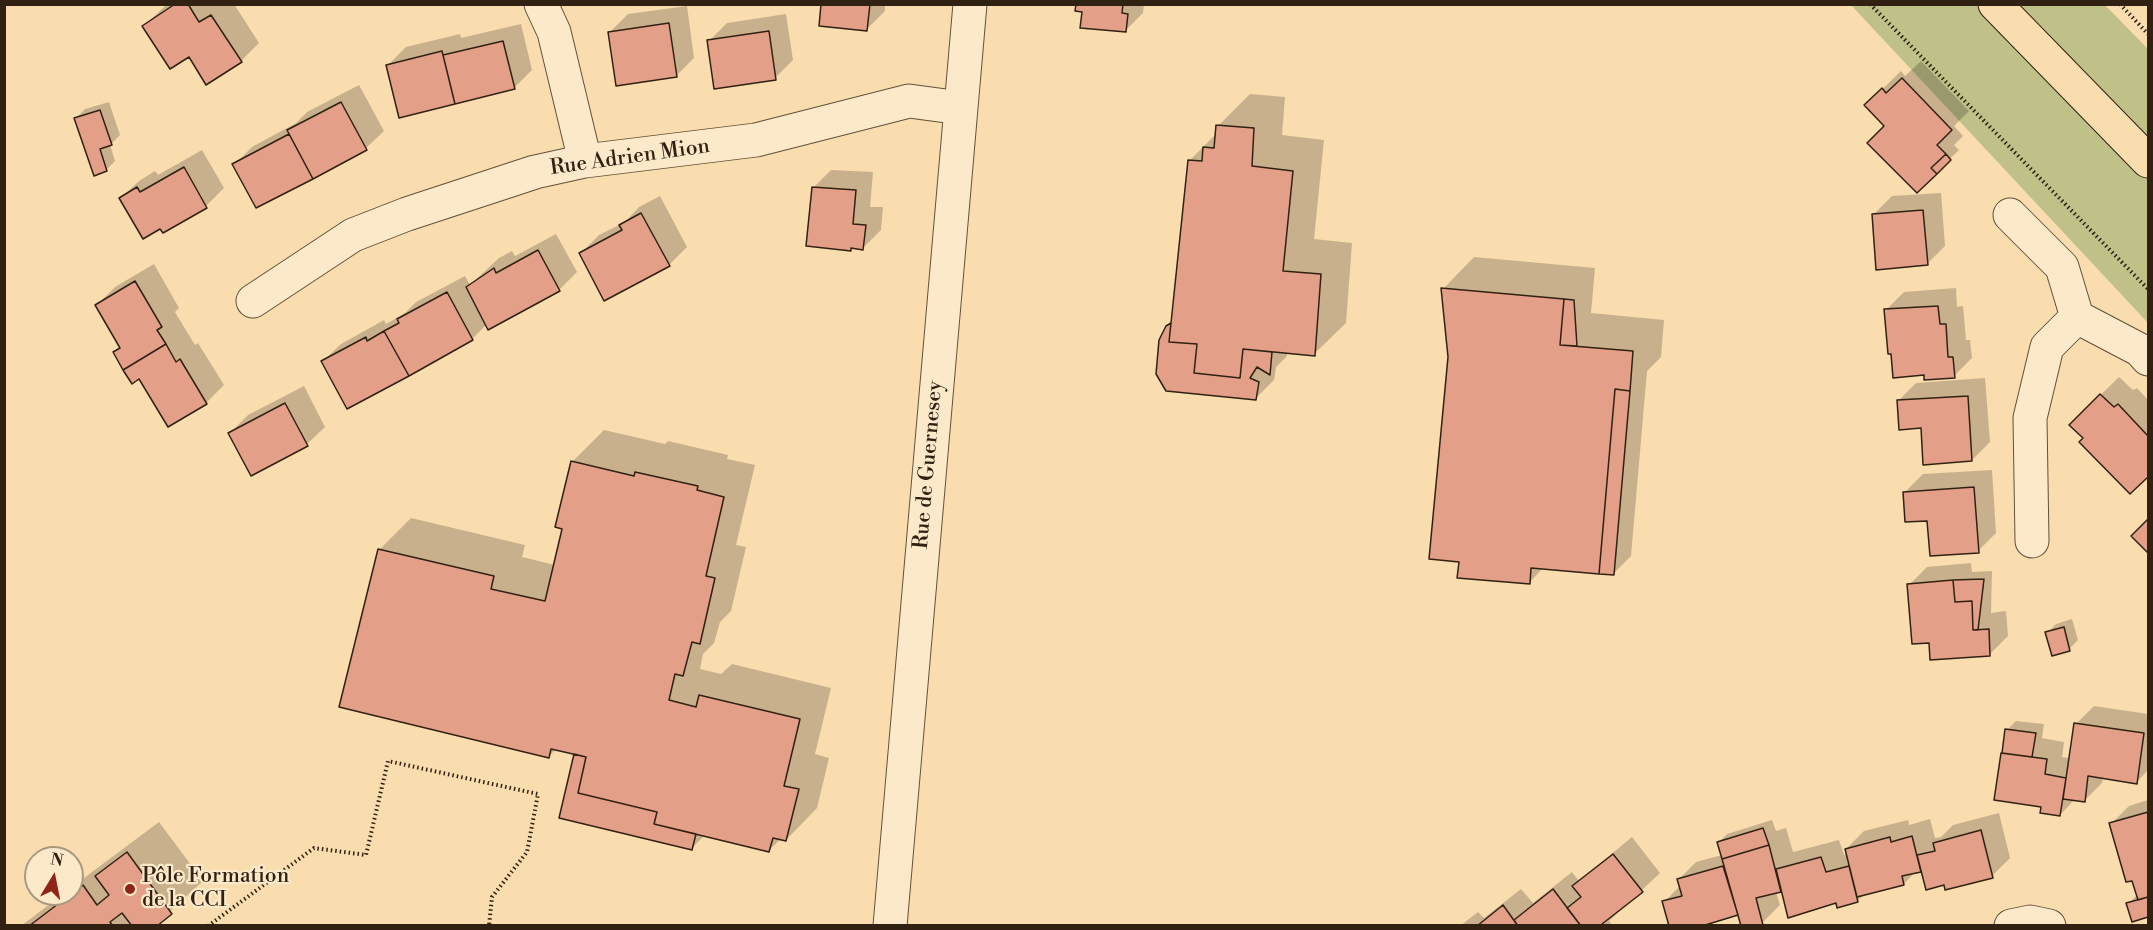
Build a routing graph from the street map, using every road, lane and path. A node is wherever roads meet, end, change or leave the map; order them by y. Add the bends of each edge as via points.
1 (541, 4) edge
2 (970, 4) edge
3 (1870, 4) edge
4 (1995, 4) edge
5 (2120, 4) edge
6 (2148, 34) edge
7 (961, 108) junction
8 (585, 161) junction
9 (2148, 161) edge
10 (2010, 215) dead end
11 (2148, 289) edge
12 (253, 301) dead end
13 (2077, 317) junction
14 (2148, 359) edge
15 (2032, 541) dead end
16 (207, 926) edge
17 (489, 926) edge
18 (890, 926) edge
19 (2011, 926) edge
20 (2049, 926) edge

1 - 8 street via 554,32
2 - 7 street, Rue de Guernesey
3 - 11 path
4 - 9 main road
5 - 6 path
7 - 8 street, Rue Adrien Mion via 909,101 756,140
7 - 18 street, Rue de Guernesey
8 - 12 street, Rue Adrien Mion via 535,172 353,235
10 - 13 street via 2062,267
13 - 14 street via 2140,350
13 - 15 street via 2048,347 2030,418
16 - 17 path via 314,848 366,855 388,761 538,794 527,852 492,897
19 - 20 street via 2030,922

